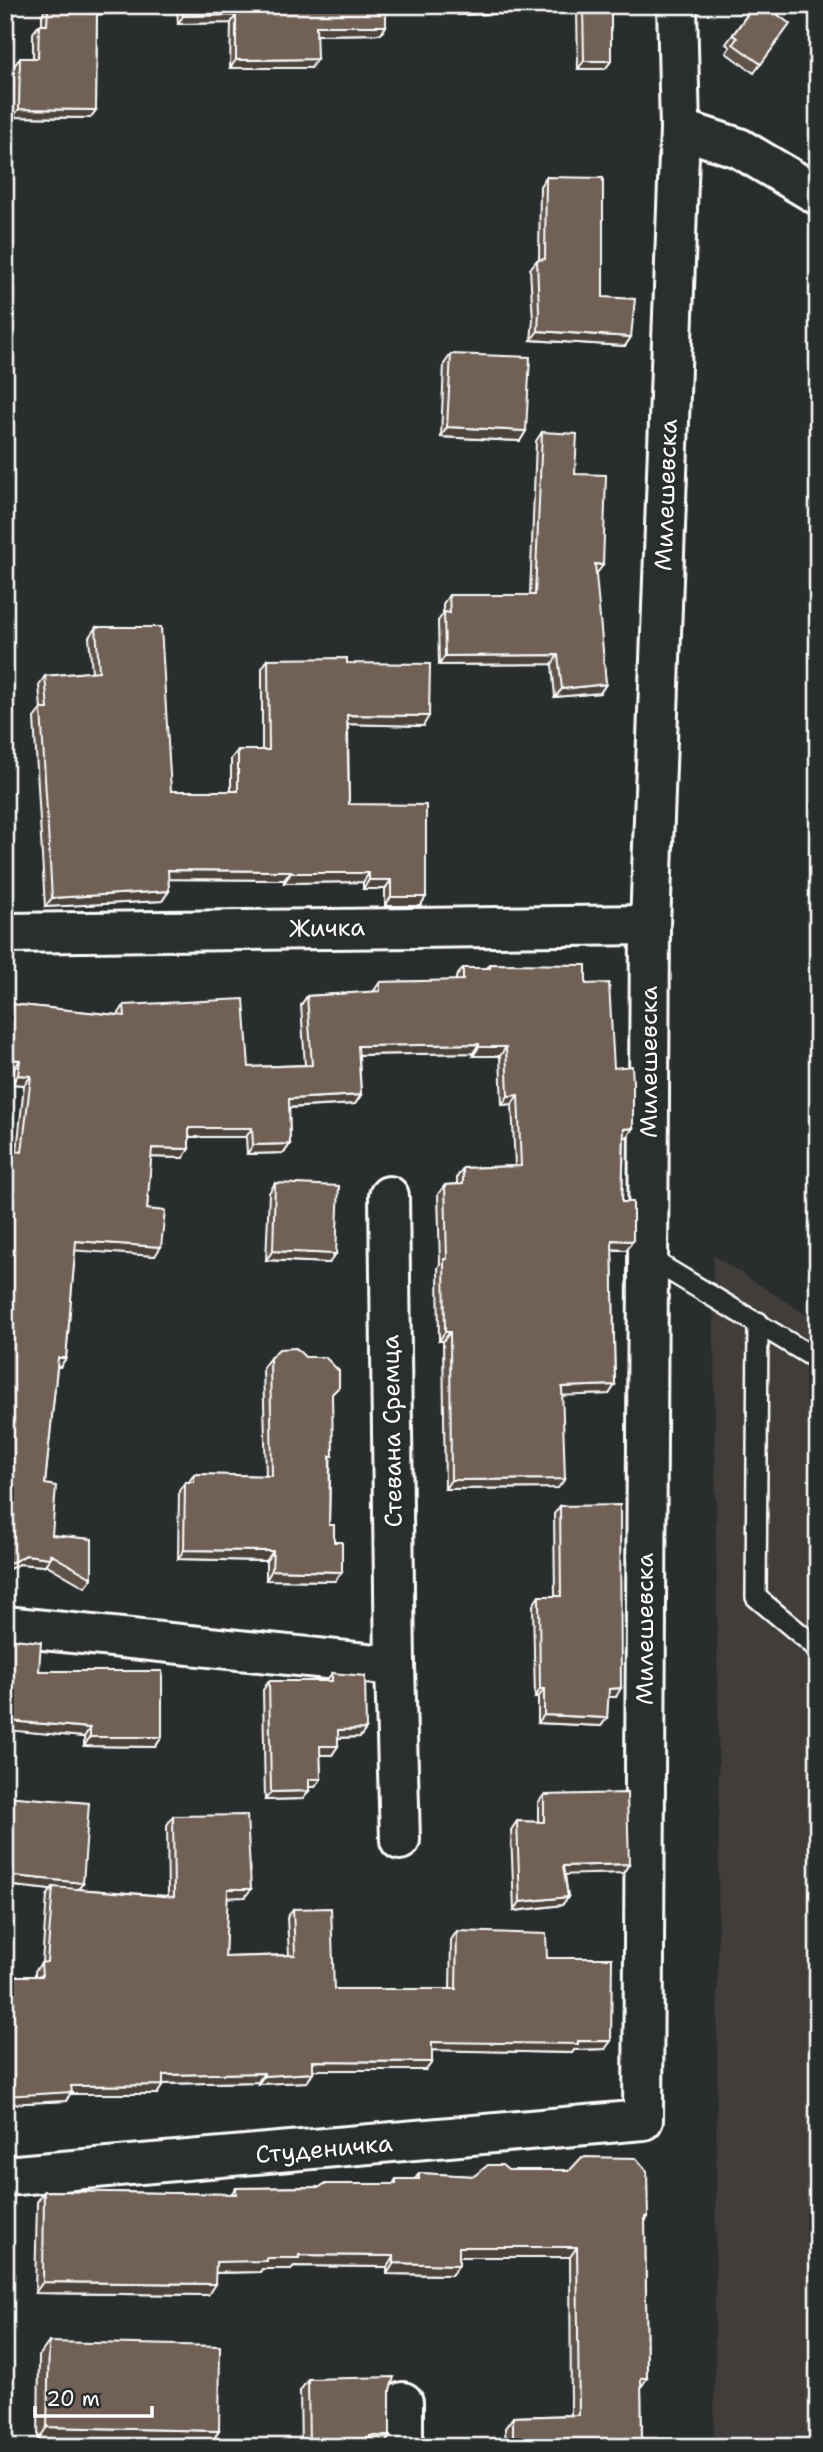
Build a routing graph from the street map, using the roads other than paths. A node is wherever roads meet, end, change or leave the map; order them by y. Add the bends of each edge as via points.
1 (677, 5) edge
2 (680, 129) junction
3 (818, 195) edge
4 (650, 925) junction
5 (5, 933) edge
6 (389, 1196) dead end
7 (647, 1257) junction
8 (758, 1322) junction
9 (818, 1360) edge
10 (5, 1626) edge
11 (818, 1652) edge
12 (395, 1666) junction
13 (400, 1840) dead end
14 (643, 2120) joint
15 (5, 2176) edge
16 (403, 2402) dead end
17 (403, 2447) edge

1 - 2 street, Милешевска
2 - 3 street via 739,148
2 - 4 street, Милешевска
4 - 5 street, Жичка
4 - 7 street, Милешевска
6 - 12 street, Стевана Сремца
7 - 8 lane
7 - 14 street, Милешевска
8 - 9 lane
8 - 11 lane via 756,1597
10 - 12 street
12 - 13 street, Стевана Сремца
14 - 15 street, Студеничка
16 - 17 street

